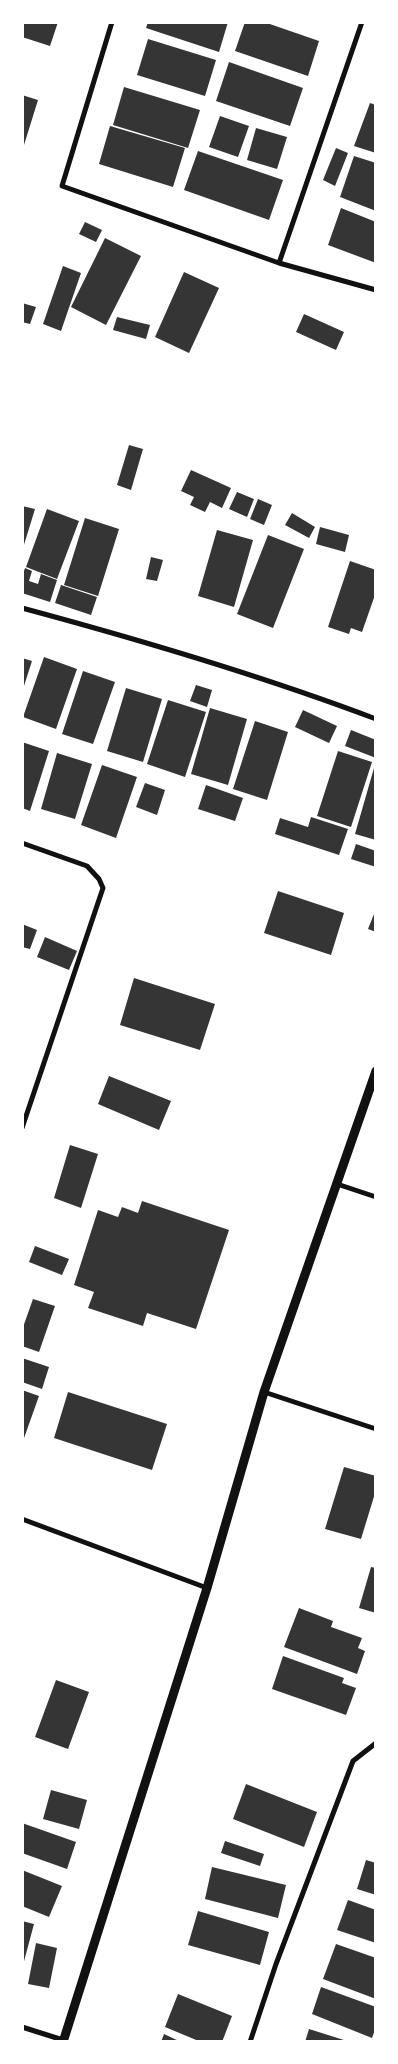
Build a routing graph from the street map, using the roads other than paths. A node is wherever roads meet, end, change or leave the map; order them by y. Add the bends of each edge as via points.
1 (112, 22) edge
2 (362, 22) edge
3 (279, 264) junction
4 (376, 290) edge
5 (22, 608) edge
6 (376, 719) edge
7 (22, 843) edge
8 (376, 1071) edge
9 (22, 1128) edge
10 (336, 1184) junction
11 (376, 1197) edge
12 (264, 1392) junction
13 (376, 1429) edge
14 (22, 1518) edge
15 (207, 1588) junction
16 (376, 1743) edge
17 (22, 2027) edge
18 (63, 2041) edge
19 (250, 2042) edge

1 - 3 street via 62,186
2 - 3 street
3 - 4 street
5 - 6 street via 138,640 324,699
7 - 9 street via 87,866 103,888
8 - 10 street
10 - 11 street
10 - 12 street
12 - 13 street
12 - 15 street
14 - 15 street
15 - 18 street
16 - 19 street via 353,1761
17 - 18 street

